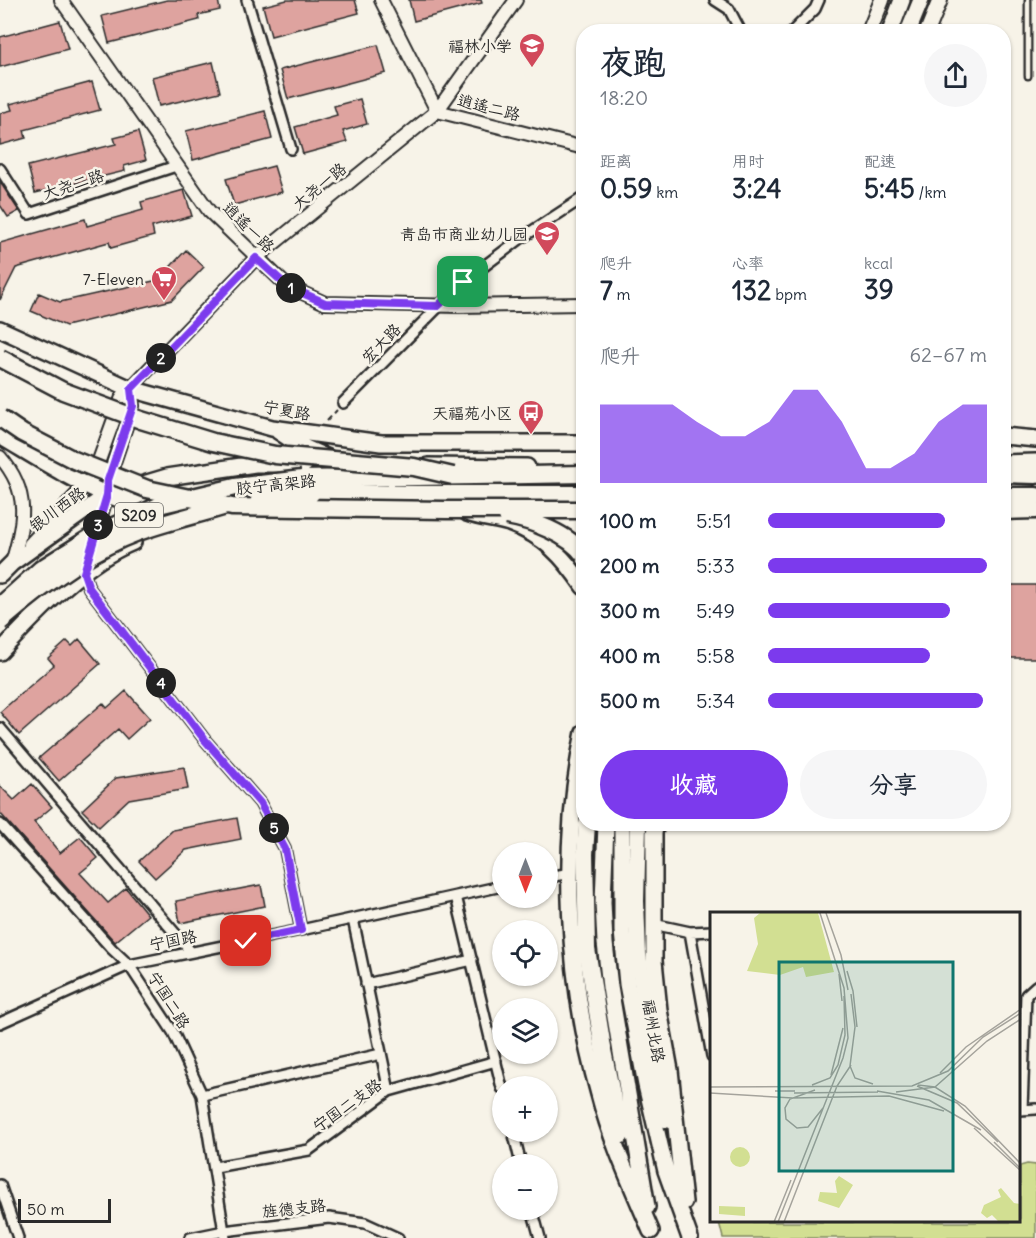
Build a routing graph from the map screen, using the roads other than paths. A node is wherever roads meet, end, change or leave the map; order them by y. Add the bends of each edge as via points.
1 (61, 0) edge
2 (247, 0) edge
3 (381, 0) edge
4 (516, 0) edge
5 (715, 0) edge
6 (819, 0) edge
7 (882, 0) edge
8 (902, 0) edge
9 (921, 0) edge
10 (940, 0) edge
11 (1028, 0) edge
12 (737, 24) edge
13 (800, 24) edge
14 (872, 24) edge
15 (893, 24) edge
16 (911, 24) edge
17 (930, 24) edge
18 (1028, 76) dead end
19 (437, 111) junction
20 (576, 146) edge
21 (291, 148) dead end
22 (176, 166) junction
23 (0, 169) edge
24 (576, 202) edge
25 (256, 258) junction
26 (576, 304) edge
27 (438, 306) junction
28 (0, 329) edge
29 (0, 358) edge
30 (131, 389) junction
31 (343, 403) road end
32 (0, 418) edge
33 (272, 428) junction
34 (1011, 431) edge
35 (1031, 435) edge
36 (0, 436) edge
37 (1011, 436) edge
38 (576, 444) edge
39 (0, 457) edge
40 (1036, 462) edge
41 (1011, 463) edge
42 (341, 465) junction
43 (576, 467) edge
44 (576, 474) edge
45 (1011, 474) edge
46 (1036, 475) edge
47 (453, 476) junction
48 (87, 484) junction
49 (576, 494) edge
50 (107, 495) junction
51 (1011, 498) edge
52 (1036, 499) edge
53 (576, 501) edge
54 (442, 506) junction
55 (576, 510) edge
56 (1036, 510) edge
57 (242, 511) junction
58 (1011, 511) edge
59 (400, 515) junction
60 (473, 515) junction
61 (576, 548) edge
62 (12, 563) junction
63 (84, 573) junction
64 (0, 575) edge
65 (576, 575) edge
66 (0, 606) edge
67 (0, 622) edge
68 (0, 652) edge
69 (0, 729) edge
70 (576, 782) edge
71 (0, 824) edge
72 (587, 831) edge
73 (606, 831) edge
74 (622, 831) edge
75 (638, 831) edge
76 (654, 831) edge
77 (571, 873) junction
78 (558, 875) edge
79 (492, 888) edge
80 (456, 896) junction
81 (352, 919) junction
82 (653, 924) junction
83 (301, 930) junction
84 (710, 931) edge
85 (690, 932) junction
86 (191, 952) junction
87 (472, 960) junction
88 (129, 964) junction
89 (366, 984) junction
90 (1036, 986) edge
91 (0, 1023) edge
92 (650, 1037) joint
93 (492, 1044) edge
94 (710, 1045) edge
95 (603, 1048) joint
96 (381, 1054) junction
97 (492, 1062) edge
98 (389, 1091) junction
99 (202, 1095) junction
100 (1036, 1109) edge
101 (1021, 1110) edge
102 (215, 1167) junction
103 (681, 1175) junction
104 (629, 1178) junction
105 (0, 1185) edge
106 (535, 1220) edge
107 (652, 1234) edge
108 (225, 1235) edge
109 (689, 1235) edge
110 (18, 1238) edge
111 (190, 1238) edge
112 (398, 1238) edge
113 (540, 1238) edge

1 - 22 street, 逍遥一路
2 - 21 street
3 - 19 street, 逍遥二路
4 - 19 street, 大尧一路
5 - 12 street via 729,9
6 - 13 street
7 - 14 main road
8 - 15 main road
9 - 16 main road
10 - 17 main road
11 - 18 lane
19 - 20 street, 逍遥二路
19 - 25 street, 大尧一路
22 - 23 street, 大尧二路 via 29,214
22 - 25 street, 逍遥一路 via 209,211
24 - 27 street, 宏大路 via 520,239
25 - 27 street, 逍遥一路 via 287,286 325,303
25 - 30 street, 大尧一路
26 - 27 street, 逍遥一路
27 - 31 street, 宏大路
28 - 30 main road, 宁夏路
29 - 47 highway, bridge via 63,391 213,442 274,455 414,467
30 - 33 main road, 宁夏路
30 - 48 street, 大尧一路 via 122,397
30 - 50 street via 133,406 108,480
32 - 54 highway, bridge via 74,459 147,489 232,507
33 - 38 main road, 宁夏路 via 381,443
33 - 42 main road
34 - 35 lane
35 - 37 main road
36 - 48 main road
39 - 62 street via 22,494 22,530
40 - 41 main road
42 - 43 main road
42 - 50 main road via 255,464 167,477
44 - 47 highway, 胶宁高架路 / S209
45 - 46 highway
47 - 66 highway, 胶宁高架路 / S209, bridge via 302,479 235,487 163,504 98,533 41,569
48 - 50 main road
48 - 62 street, 大尧一路
49 - 67 highway, 胶宁高架路 / S209, bridge via 311,494 245,500 136,532 87,557 32,594
50 - 57 main road via 174,511
50 - 62 main road, 银川西路
50 - 63 street
51 - 52 highway
53 - 54 main road
54 - 55 highway, bridge
54 - 57 main road via 296,504
54 - 59 main road
54 - 60 main road
54 - 61 highway, bridge via 523,519 557,533
56 - 58 highway
57 - 59 main road
57 - 63 main road via 189,521 119,548
59 - 60 main road
60 - 65 main road via 509,523 538,536 566,560
62 - 64 main road, 银川西路
63 - 68 main road via 37,612
63 - 83 street via 89,588 205,740 260,803 285,849
69 - 86 street
70 - 77 main road
71 - 88 street, 宁国二路 via 111,949
72 - 95 highway via 587,949
73 - 107 main road via 603,902 610,987
74 - 109 main road, 福州北路 via 622,931 627,984 666,1171
75 - 92 highway via 638,954
76 - 82 main road
77 - 78 street
77 - 104 main road via 572,935 580,1005 599,1098
79 - 80 street, 宁国路
80 - 81 street, 宁国路
80 - 87 street
81 - 83 street, 宁国路
81 - 89 street
82 - 85 street
82 - 103 main road via 659,1010
83 - 86 street, 宁国路
84 - 85 street
85 - 94 street
86 - 88 street, 宁国路
87 - 89 street
87 - 93 street
88 - 91 street, 宁国路
88 - 99 street, 宁国二路 via 173,1032
89 - 96 street
90 - 101 street via 1026,995
92 - 103 main road
95 - 104 main road
96 - 98 street
96 - 99 street
97 - 98 street, 宁国二支路
98 - 102 street, 宁国二支路 via 309,1150
99 - 102 street, 宁国二路
100 - 101 street
102 - 108 street, 宁国二路
103 - 109 main road
104 - 107 main road
105 - 110 street
106 - 113 street
108 - 111 street, 旌德支路
108 - 112 street, 旌德支路 via 329,1218 365,1222

